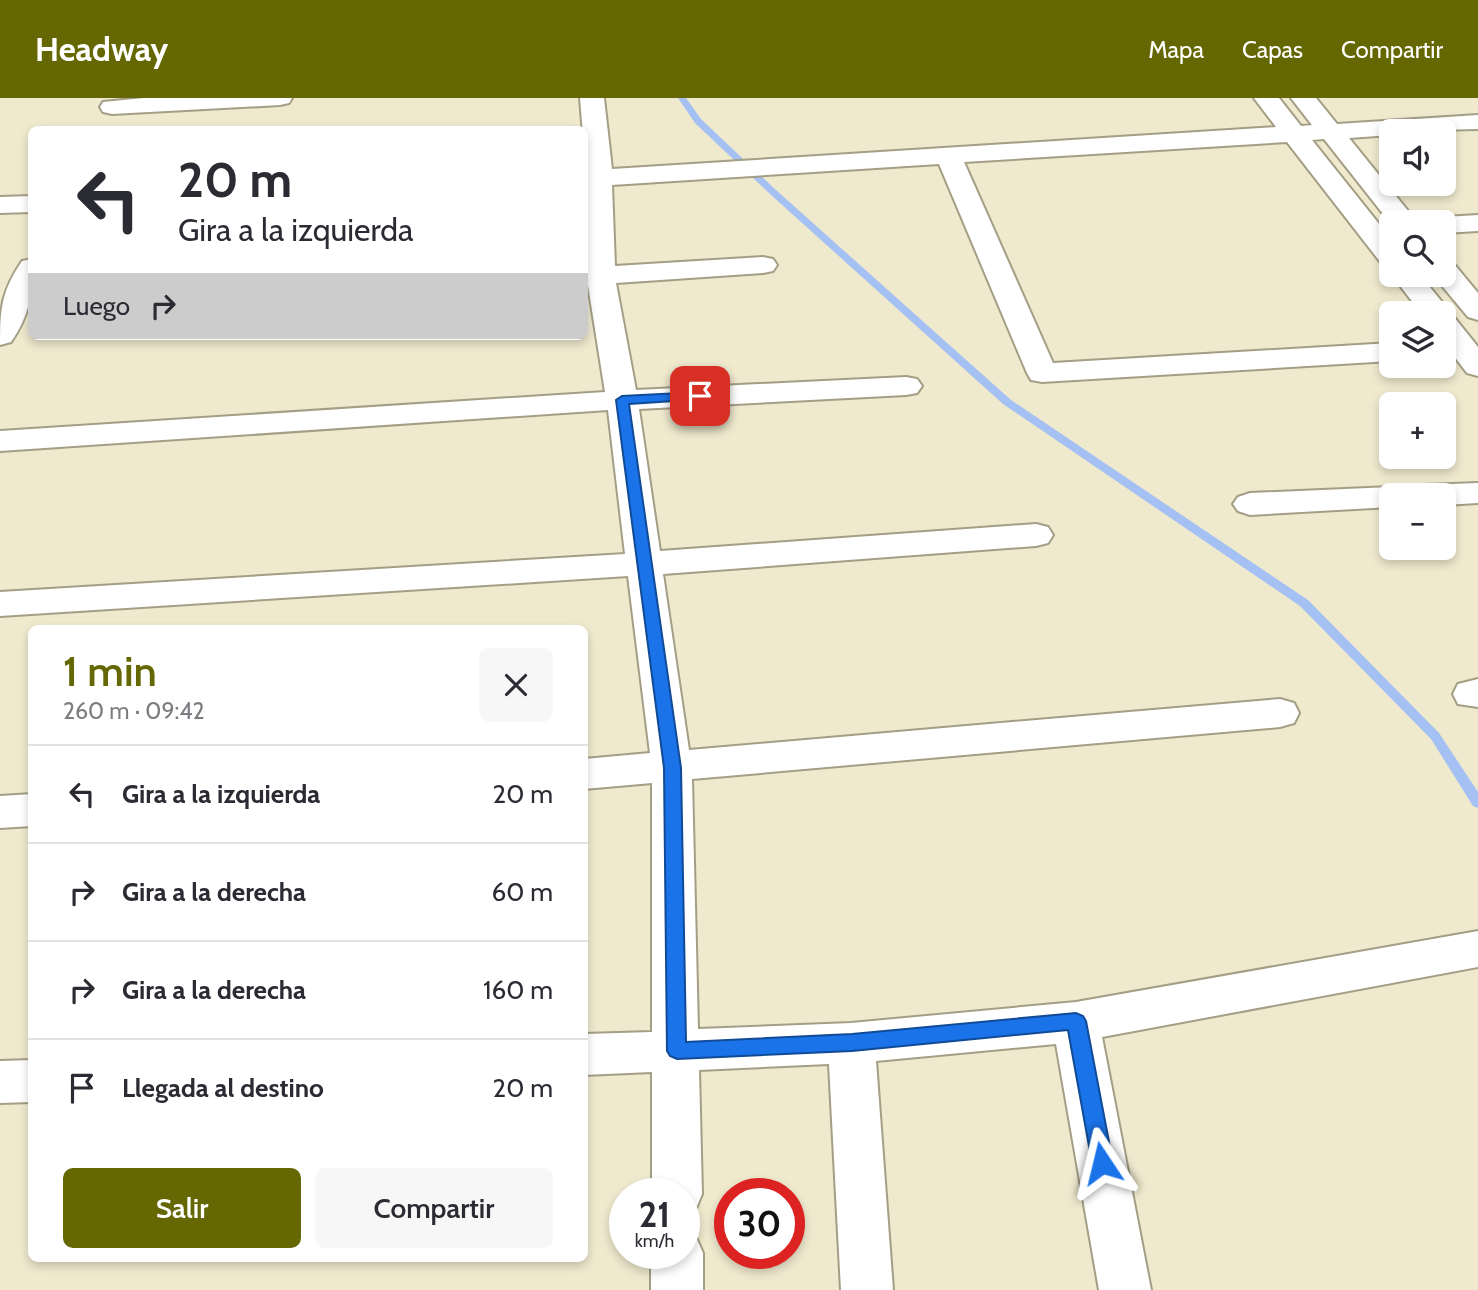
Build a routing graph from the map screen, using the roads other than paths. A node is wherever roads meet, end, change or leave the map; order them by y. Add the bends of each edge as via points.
1 (280, 98) edge
2 (592, 98) edge
3 (1266, 98) edge
4 (1303, 98) edge
5 (115, 102) edge
6 (1478, 122) edge
7 (102, 126) edge
8 (1330, 131) junction
9 (1292, 132) junction
10 (948, 155) junction
11 (594, 173) edge
12 (28, 204) edge
13 (0, 205) edge
14 (1394, 210) edge
15 (1478, 223) edge
16 (1456, 224) edge
17 (1379, 242) edge
18 (763, 265) dead end
19 (593, 277) edge
20 (28, 283) edge
21 (1456, 284) edge
22 (1415, 287) edge
23 (1426, 301) edge
24 (22, 307) edge
25 (1478, 311) edge
26 (0, 335) edge
27 (1379, 353) edge
28 (906, 386) dead end
29 (622, 400) junction
30 (0, 440) edge
31 (1478, 493) edge
32 (1456, 494) edge
33 (1379, 498) edge
34 (1251, 504) dead end
35 (1036, 535) dead end
36 (643, 564) junction
37 (0, 604) edge
38 (1280, 713) dead end
39 (672, 768) junction
40 (588, 774) edge
41 (28, 810) edge
42 (0, 812) edge
43 (1478, 949) edge
44 (1076, 1021) junction
45 (852, 1043) junction
46 (677, 1051) junction
47 (588, 1055) edge
48 (28, 1081) edge
49 (0, 1082) edge
50 (677, 1178) edge
51 (677, 1269) edge
52 (677, 1290) edge
53 (867, 1290) edge
54 (1125, 1290) edge

1 - 5 street
2 - 11 street
3 - 9 street
4 - 8 street
5 - 7 street
6 - 8 street
8 - 9 street
8 - 14 street
9 - 10 street
9 - 17 street
10 - 11 street via 703,172
10 - 27 street via 1042,373
11 - 19 street
12 - 13 street
15 - 16 street
18 - 19 street
19 - 29 street
20 - 24 street
21 - 25 street
22 - 23 street
24 - 26 street
28 - 29 street
29 - 30 street
29 - 36 street
31 - 32 street
33 - 34 street
35 - 36 street
36 - 37 street
36 - 39 street
38 - 39 street
39 - 40 street
39 - 46 street
41 - 42 street
43 - 44 street
44 - 45 street
44 - 54 street
45 - 46 street
45 - 53 street
46 - 47 street
46 - 50 street
48 - 49 street
51 - 52 street

